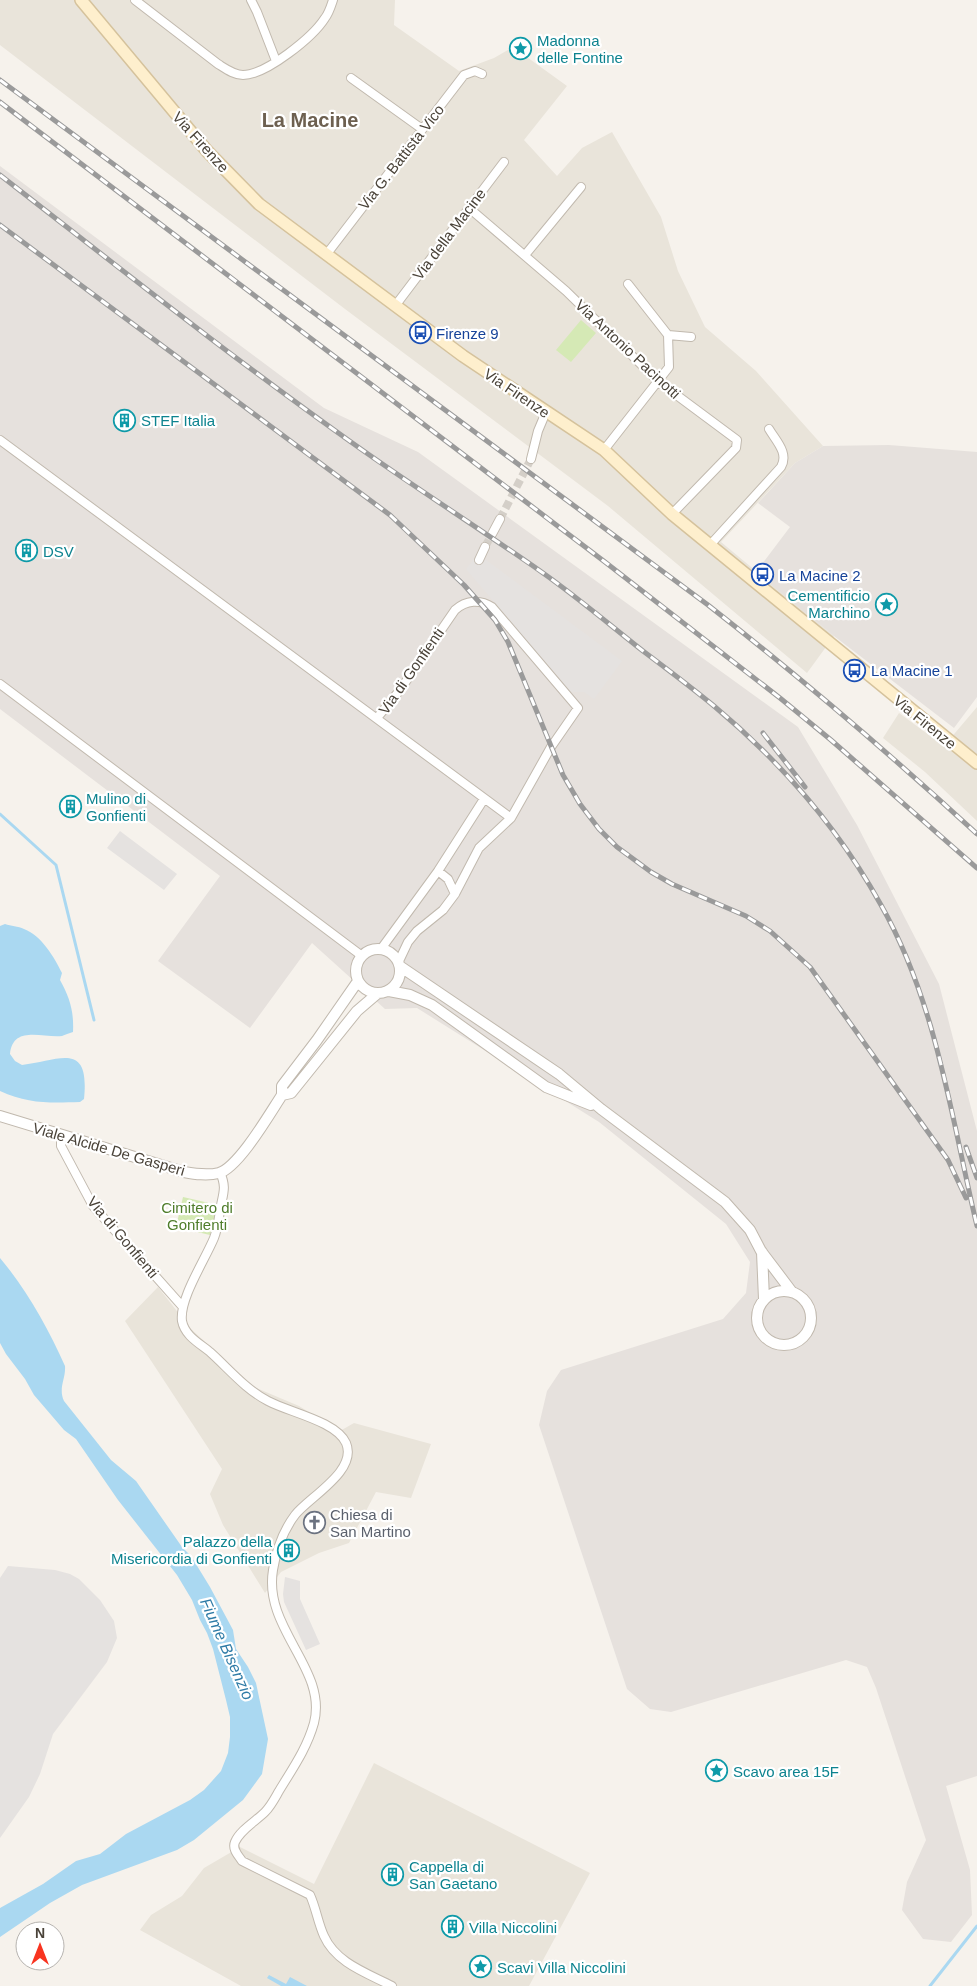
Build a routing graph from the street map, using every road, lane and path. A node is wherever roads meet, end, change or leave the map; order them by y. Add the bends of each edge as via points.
1 (81, 0) edge
2 (135, 0) edge
3 (251, 0) edge
4 (332, 0) edge
5 (276, 61) junction
6 (482, 74) dead end
7 (351, 78) dead end
8 (422, 130) junction
9 (504, 162) dead end
10 (582, 187) dead end
11 (470, 208) junction
12 (326, 255) junction
13 (525, 255) junction
14 (628, 284) dead end
15 (395, 306) junction
16 (668, 335) junction
17 (691, 337) dead end
18 (658, 382) junction
19 (546, 412) junction
20 (769, 429) dead end
21 (0, 440) edge
22 (604, 450) junction
23 (531, 459) tunnel mouth
24 (672, 514) junction
25 (500, 519) tunnel mouth
26 (492, 534) tunnel mouth
27 (710, 544) junction
28 (485, 547) tunnel mouth
29 (479, 560) dead end
30 (0, 684) edge
31 (377, 718) junction
32 (977, 763) edge
33 (484, 799) junction
34 (510, 818) junction
35 (438, 871) junction
36 (455, 894) junction
37 (381, 948) junction
38 (362, 956) junction
39 (400, 964) junction
40 (358, 981) junction
41 (389, 991) junction
42 (378, 993) junction
43 (282, 1095) junction
44 (601, 1110) junction
45 (0, 1116) edge
46 (61, 1136) junction
47 (220, 1172) junction
48 (761, 1251) junction
49 (792, 1292) junction
50 (764, 1299) junction
51 (182, 1306) junction
52 (392, 1986) edge

1 - 12 main road, Via Firenze via 207,151 259,204
2 - 5 street via 230,72 243,75 256,72
3 - 5 street
4 - 5 street via 326,17 311,36
6 - 8 street, Via G. Battista Vico via 475,71 464,75
7 - 8 street
8 - 12 street, Via G. Battista Vico
9 - 11 street, Via della Macine
10 - 13 street
11 - 13 street, Via Antonio Pacinotti
11 - 15 street, Via della Macine
12 - 15 main road, Via Firenze
13 - 18 street, Via Antonio Pacinotti
14 - 16 street
15 - 19 main road, Via Firenze
16 - 17 street
16 - 18 street via 669,367
18 - 22 street
18 - 24 street, Via Antonio Pacinotti via 737,440 738,444
19 - 22 main road, Via Firenze
19 - 23 street
20 - 27 street via 784,453 785,461
21 - 31 street
22 - 24 main road, Via Firenze
24 - 27 main road, Via Firenze
25 - 26 street
27 - 32 main road, Via Firenze
28 - 29 street
30 - 38 street
31 - 33 street, Via di Gonfienti
31 - 34 street, Via di Gonfienti via 454,610 463,604 486,603 578,708
33 - 34 street, Via di Gonfienti
33 - 35 street
34 - 36 street via 479,848
35 - 36 street via 448,880
35 - 37 street
36 - 39 street via 442,910 416,931
37 - 38 street via 367,951
37 - 39 street via 395,955
38 - 40 street via 356,968
39 - 41 street via 399,980
39 - 44 street via 552,1070
40 - 42 street via 366,990
40 - 43 street via 282,1086
41 - 42 street
41 - 44 street via 410,995 432,1005 546,1087
42 - 43 street via 357,1011 290,1092
43 - 47 street via 235,1161
44 - 48 street via 725,1202 750,1230
45 - 46 street, Viale Alcide De Gasperi
46 - 47 street, Viale Alcide De Gasperi via 184,1172 200,1175
46 - 51 street, Via di Gonfienti via 61,1146 93,1206
47 - 51 street via 225,1183 215,1236
48 - 49 street
48 - 50 street
49 - 50 street via 777,1292
49 - 50 street via 804,1299 811,1320 803,1337 789,1345 766,1339 758,1327 757,1312
51 - 52 street via 182,1322 189,1336 249,1390 330,1428 346,1443 347,1459 338,1476 296,1514 284,1533 273,1572 272,1598 276,1611 316,1696 314,1721 296,1765 267,1811 235,1843 235,1851 242,1861 310,1895 324,1936 333,1950 346,1963

